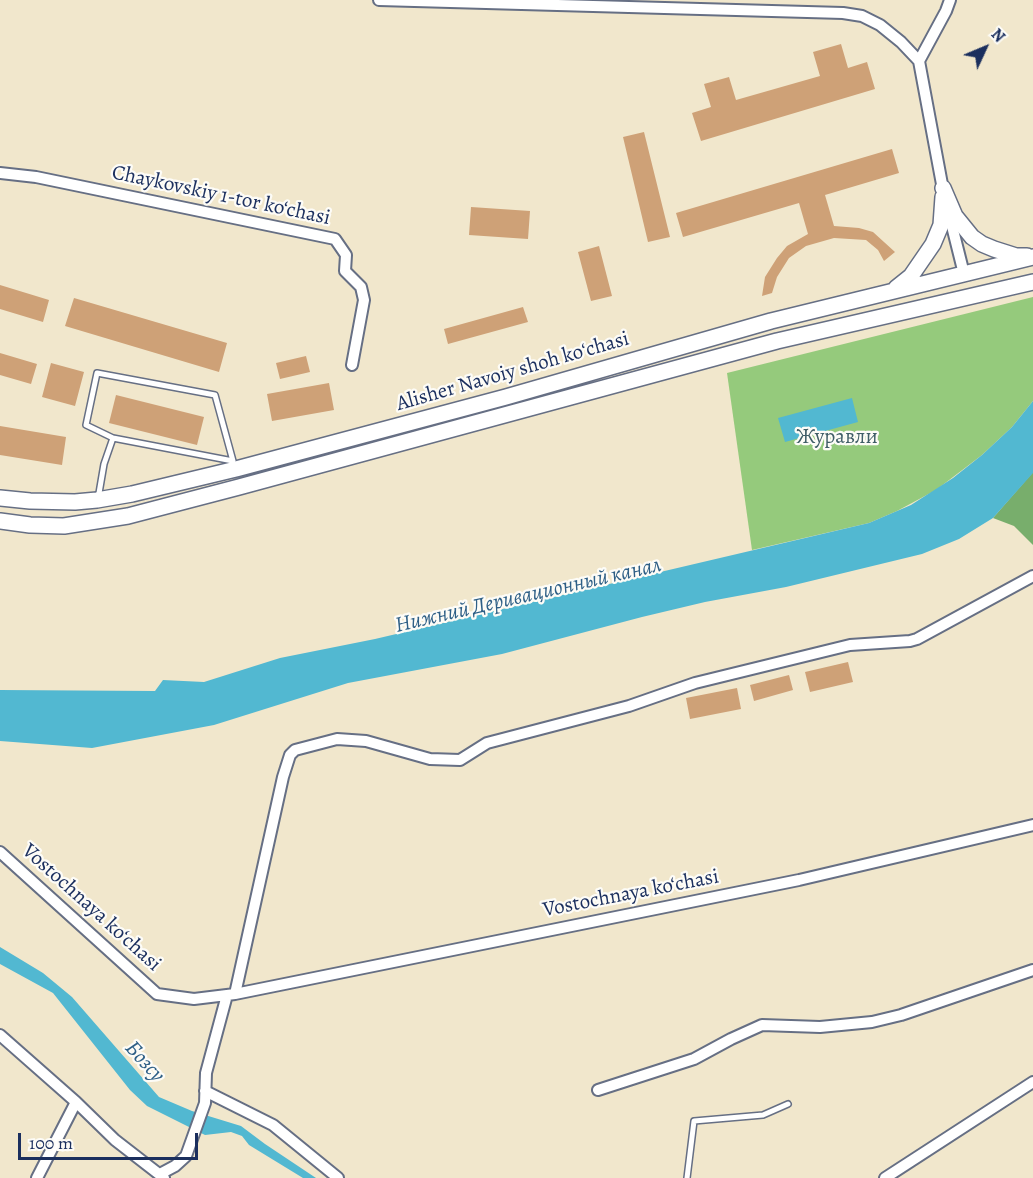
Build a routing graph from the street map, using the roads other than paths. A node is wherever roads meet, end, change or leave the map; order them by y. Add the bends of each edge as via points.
1 (379, 0) edge
2 (950, 0) edge
3 (482, 1) edge
4 (567, 2) edge
5 (919, 61) junction
6 (0, 173) edge
7 (943, 188) junction
8 (1033, 257) edge
9 (964, 274) junction
10 (1033, 282) edge
11 (891, 292) junction
12 (969, 297) junction
13 (352, 365) dead end
14 (113, 438) junction
15 (234, 465) junction
16 (0, 498) edge
17 (97, 500) junction
18 (0, 521) edge
19 (1033, 576) edge
20 (1033, 825) edge
21 (0, 852) edge
22 (1033, 970) edge
23 (231, 994) junction
24 (0, 1035) edge
25 (1033, 1082) edge
26 (598, 1090) dead end
27 (205, 1097) junction
28 (76, 1102) junction
29 (788, 1104) dead end
30 (162, 1176) edge
31 (37, 1178) edge
32 (338, 1178) edge
33 (687, 1178) edge
34 (885, 1178) edge

1 - 3 street
2 - 5 street
3 - 4 street
4 - 5 street via 862,16 901,42
5 - 7 street
6 - 13 street, Chaykovskiy 1-tor ko‘chasi via 36,177 335,239 346,255 345,271 361,287 364,300
7 - 8 main road via 956,216 977,241 1005,253
7 - 9 street
7 - 11 main road via 943,216 933,244 911,276
8 - 9 main road, Alisher Navoiy shoh koʻchasi
9 - 11 main road, Alisher Navoiy shoh koʻchasi
9 - 12 main road
10 - 12 main road, Alisher Navoiy shoh koʻchasi
11 - 15 main road, Alisher Navoiy shoh koʻchasi via 771,321 506,398
12 - 18 main road, Alisher Navoiy shoh koʻchasi via 777,341 117,518 64,526
14 - 15 lane
14 - 15 lane via 86,425 97,373 215,395
14 - 17 lane
15 - 17 main road, Alisher Navoiy shoh koʻchasi
16 - 17 main road, Alisher Navoiy shoh koʻchasi
19 - 23 street via 918,639 850,645 695,683 629,706 487,743 460,760 430,759 366,741 337,738 295,750 288,762
20 - 23 street, Vostochnaya ko‘chasi via 799,880
21 - 23 street, Vostochnaya ko‘chasi via 157,994 194,999
22 - 26 street via 872,1022 820,1027 762,1025 694,1059
23 - 27 street via 206,1073
24 - 28 street
25 - 34 street
27 - 30 street via 186,1156
27 - 32 street via 273,1125
28 - 30 street via 115,1140
28 - 31 street
29 - 33 lane via 763,1115 694,1121

